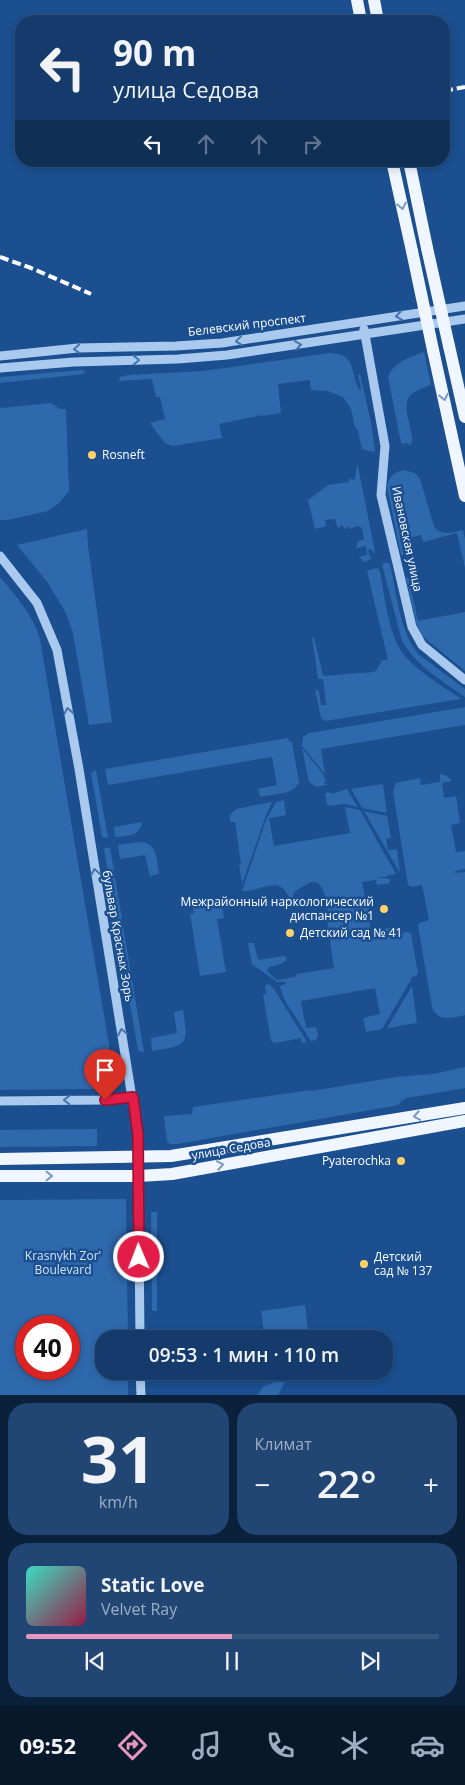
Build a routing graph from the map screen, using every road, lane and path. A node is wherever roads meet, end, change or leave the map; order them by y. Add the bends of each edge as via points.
1 (357, 0) edge
2 (374, 0) edge
3 (360, 15) edge
4 (377, 15) edge
5 (393, 167) edge
6 (410, 167) edge
7 (465, 306) edge
8 (465, 319) edge
9 (362, 322) junction
10 (365, 334) junction
11 (0, 356) edge
12 (0, 368) edge
13 (465, 417) edge
14 (465, 496) edge
15 (0, 556) edge
16 (465, 680) edge
17 (133, 1097) junction
18 (0, 1101) edge
19 (465, 1108) edge
20 (465, 1121) edge
21 (139, 1158) junction
22 (0, 1159) edge
23 (0, 1176) edge
24 (139, 1176) junction
25 (140, 1330) edge
26 (140, 1380) edge
27 (140, 1395) edge

1 - 3 main road
2 - 4 main road
5 -> 14 main road, bridge
6 - 13 main road, bridge
7 -> 9 street, Белевский проспект
8 - 10 street, Белевский проспект
9 - 10 street, Ивановская улица
9 -> 11 street, Белевский проспект via 222,343 78,348
12 -> 10 street, Белевский проспект via 227,355
10 - 16 street, Ивановская улица via 385,446 381,495 412,627 422,644
17 -> 15 street, бульвар Красных Зорь via 57,650 37,603
17 -> 18 street
17 - 21 street, бульвар Красных Зорь
19 -> 21 main road, улица Седова via 171,1156
24 -> 20 main road, улица Седова via 172,1174
21 - 22 main road, улица Седова
21 - 24 street, бульвар Красных Зорь
23 -> 24 main road, улица Седова
24 - 25 street, бульвар Красных Зорь
26 - 27 street

